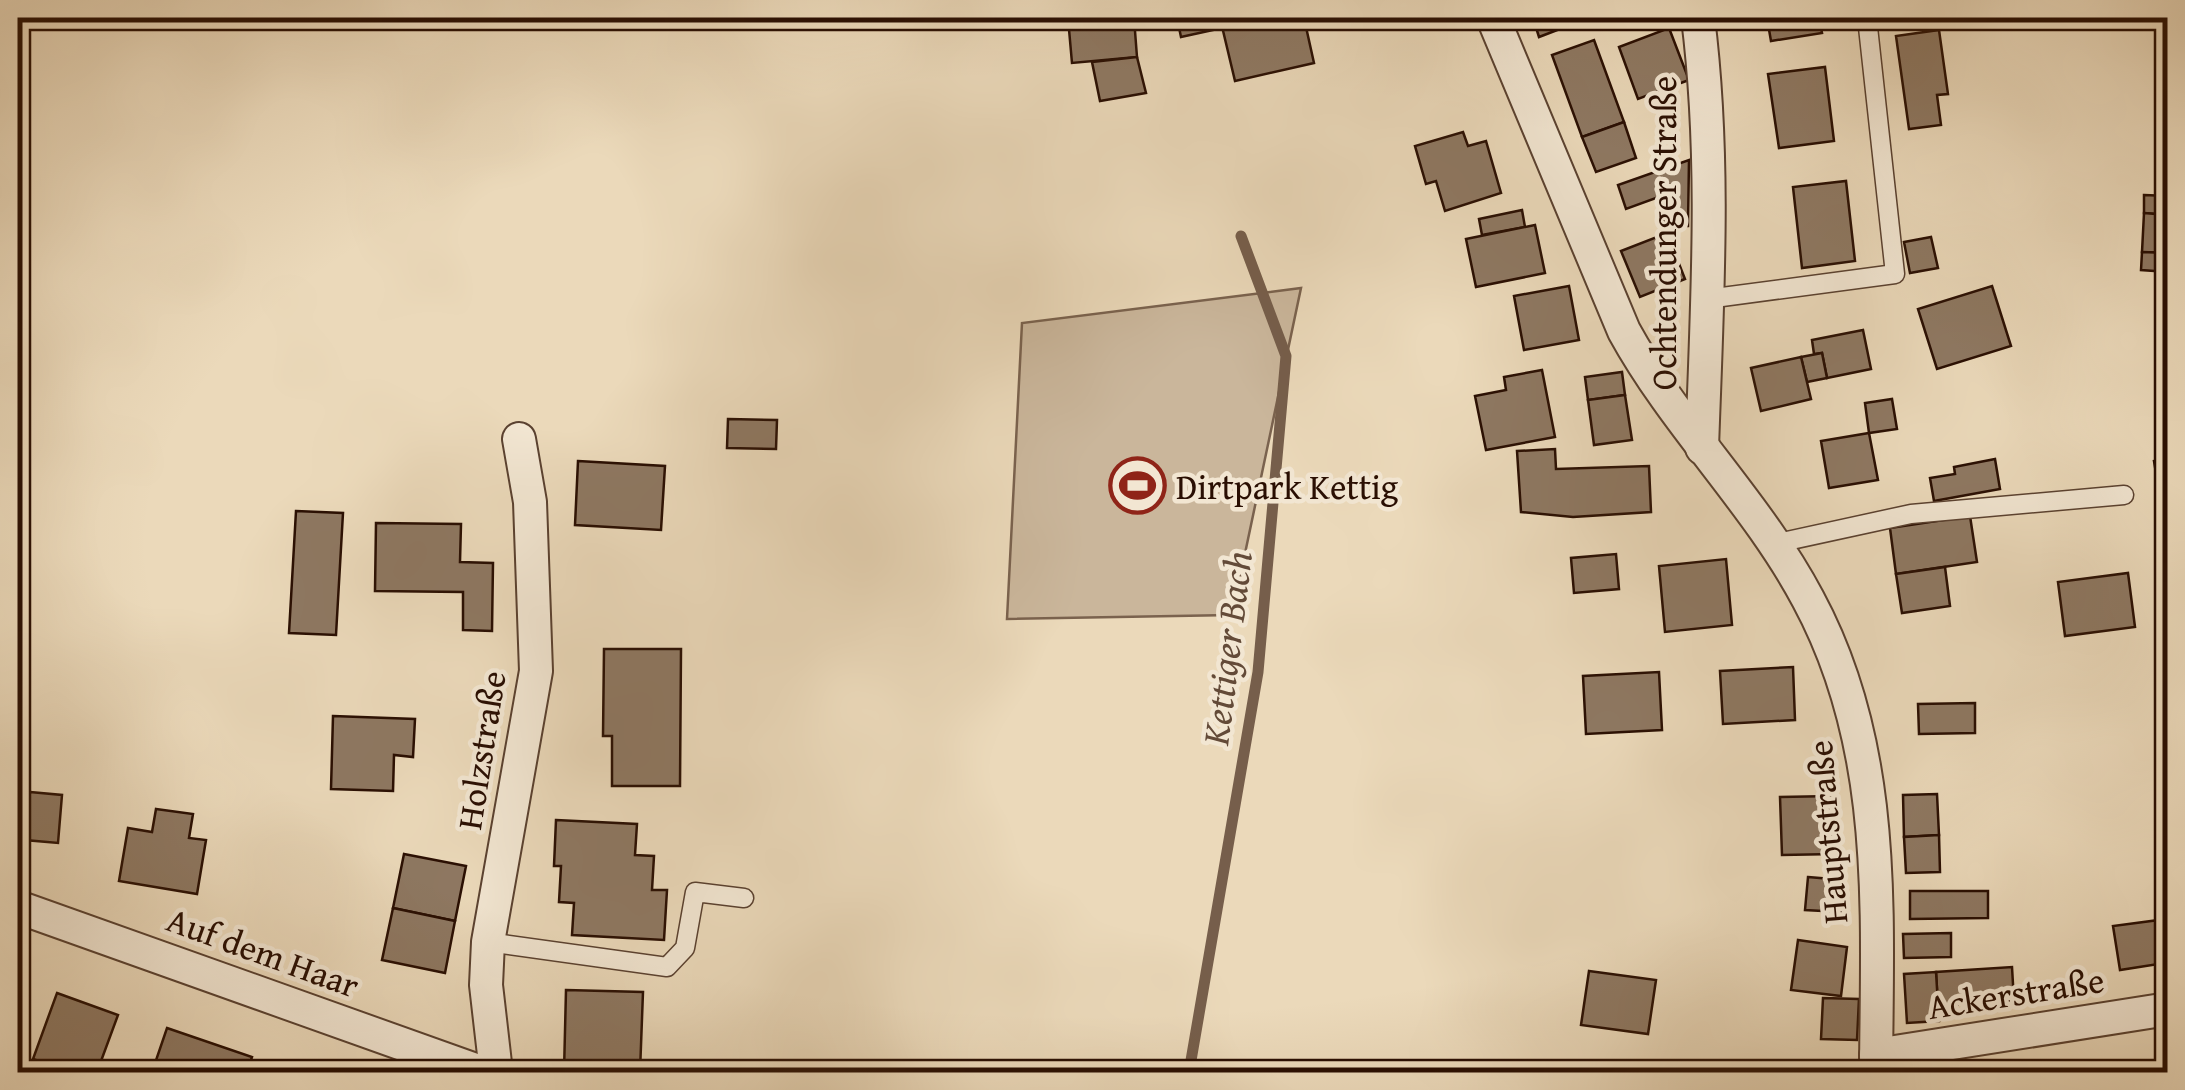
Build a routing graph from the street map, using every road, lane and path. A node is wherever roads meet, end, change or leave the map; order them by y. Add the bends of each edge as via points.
1 (1493, 18) edge
2 (1698, 18) edge
3 (1867, 18) edge
4 (1707, 298) junction
5 (519, 440) dead end
6 (1702, 448) junction
7 (2124, 495) dead end
8 (1773, 544) junction
9 (744, 898) dead end
10 (18, 907) edge
11 (488, 942) junction
12 (2168, 1010) edge
13 (1876, 1064) edge
14 (481, 1072) edge
15 (496, 1072) edge

1 - 6 street, Hauptstraße via 1624,331
2 - 4 street, Ochtendunger Straße via 1710,112
3 - 4 lane via 1896,274
4 - 6 street, Ochtendunger Straße
5 - 11 street, Holzstraße via 532,522 536,670
6 - 8 street, Hauptstraße
7 - 8 lane via 1910,514
8 - 13 street, Hauptstraße via 1808,598 1859,731 1876,838
9 - 11 lane via 695,892 685,948 667,967
10 - 14 street, Auf dem Haar
11 - 15 street, Holzstraße
12 - 13 street, Ackerstraße

